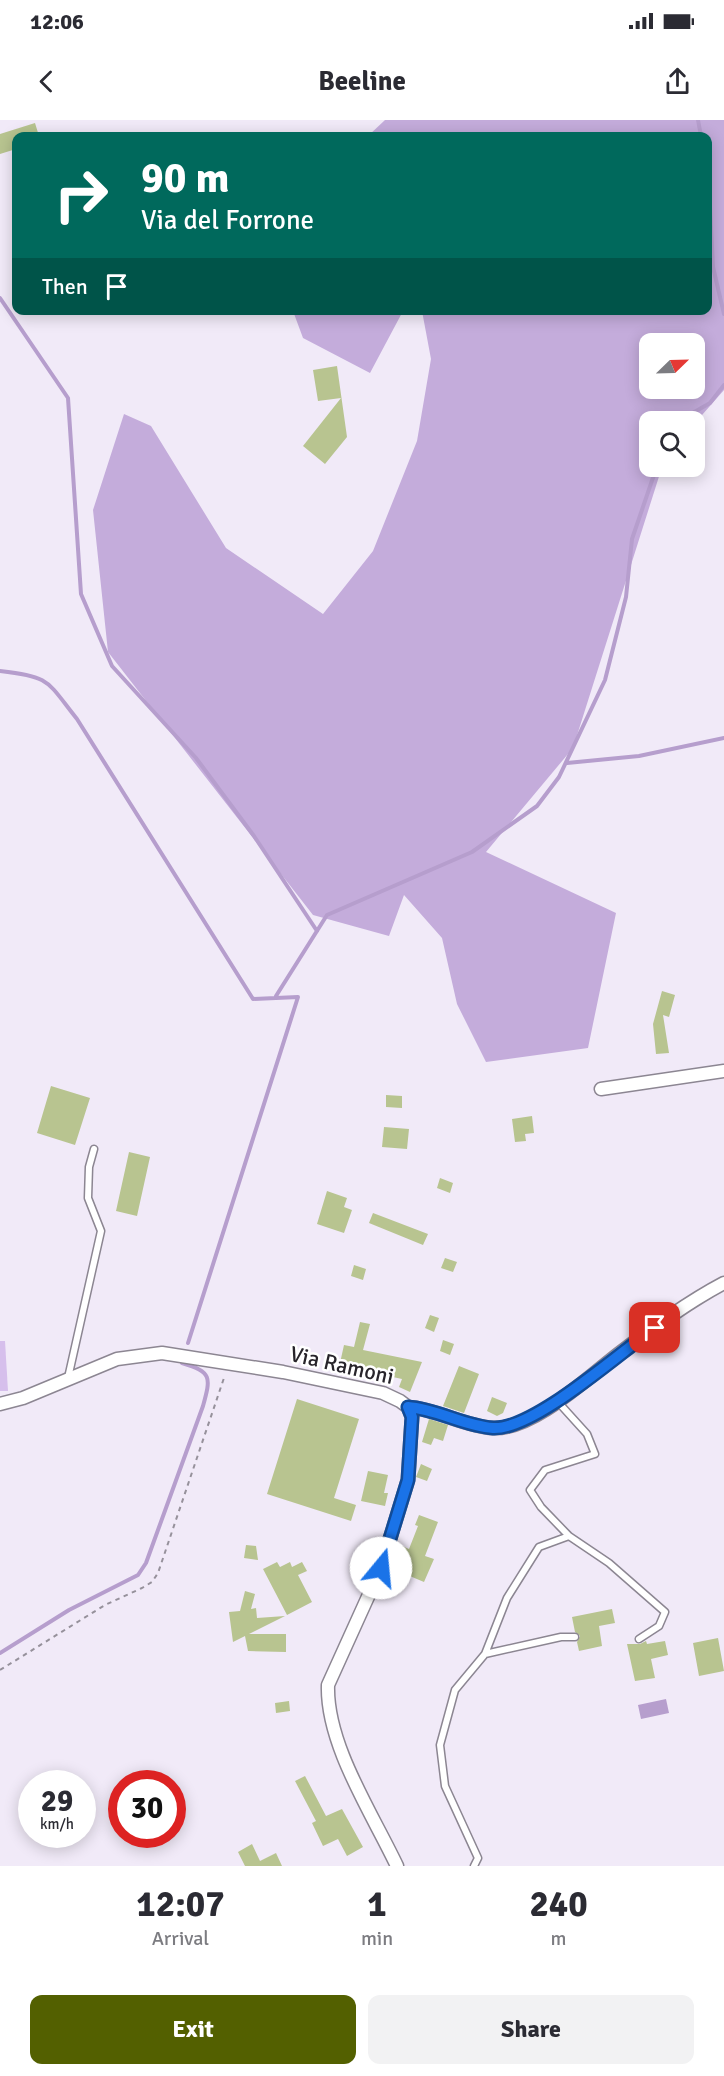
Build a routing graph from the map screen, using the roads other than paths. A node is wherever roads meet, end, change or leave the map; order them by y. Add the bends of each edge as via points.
1 (724, 1071) edge
2 (601, 1089) dead end
3 (94, 1149) dead end
4 (724, 1283) edge
5 (68, 1378) junction
6 (557, 1401) junction
7 (0, 1404) edge
8 (408, 1407) junction
9 (568, 1536) junction
10 (576, 1637) dead end
11 (639, 1639) dead end
12 (485, 1654) junction
13 (397, 1866) edge
14 (474, 1866) edge

1 - 2 street
3 - 5 lane via 88,1198 100,1231
4 - 6 street via 631,1344
5 - 7 street, Via Ramoni
5 - 8 street, Via Ramoni via 117,1359 162,1353 383,1393
6 - 8 street via 513,1426 494,1428
6 - 9 lane via 587,1434 595,1454 545,1470 530,1490
8 - 13 street, Via Ramoni via 412,1417 408,1480 381,1568 328,1685 327,1706 337,1742
9 - 11 lane via 609,1563 665,1612 659,1626
9 - 12 lane via 539,1547 507,1598
10 - 12 lane
12 - 14 lane via 454,1690 440,1745 445,1786 478,1858

